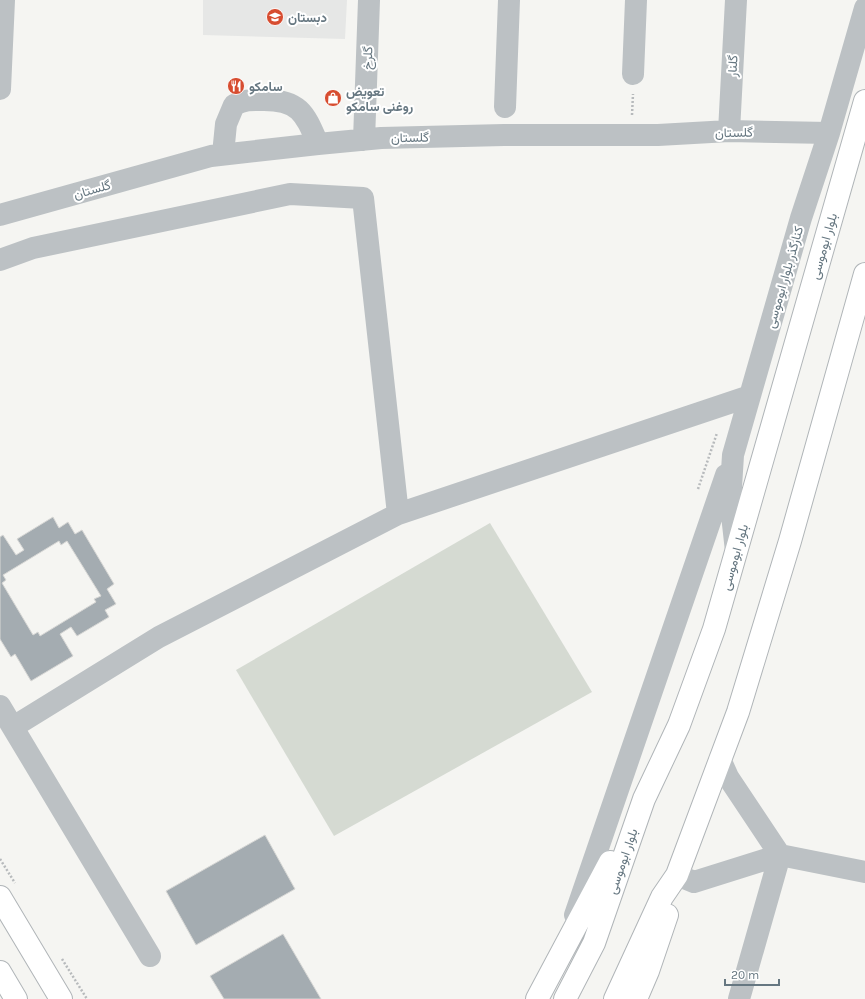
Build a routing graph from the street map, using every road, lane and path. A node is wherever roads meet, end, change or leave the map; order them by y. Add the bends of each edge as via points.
1 (4, 0) edge
2 (369, 0) edge
3 (509, 0) edge
4 (636, 0) edge
5 (736, 0) edge
6 (865, 8) edge
7 (1, 49) edge
8 (633, 74) joint
9 (0, 89) edge
10 (865, 101) edge
11 (505, 106) dead end
12 (729, 131) junction
13 (829, 133) junction
14 (632, 135) junction
15 (364, 140) junction
16 (318, 144) junction
17 (223, 154) junction
18 (0, 215) edge
19 (0, 260) edge
20 (865, 274) edge
21 (750, 396) junction
22 (733, 455) junction
23 (398, 514) junction
24 (736, 551) junction
25 (0, 706) edge
26 (12, 727) junction
27 (720, 758) junction
28 (644, 799) junction
29 (780, 855) junction
30 (865, 872) edge
31 (677, 875) junction
32 (0, 897) edge
33 (561, 954) junction
34 (150, 956) dead end
35 (0, 972) edge
36 (16, 999) edge
37 (61, 999) edge
38 (537, 999) edge
39 (565, 999) edge
40 (615, 999) edge
41 (636, 999) edge
42 (739, 999) edge

1 - 7 street
2 - 15 street, گلرخ
3 - 11 street
4 - 8 street
5 - 12 street, گلنار
6 - 13 street, کنارگذر بلوار ابوموسی
7 - 9 street
8 - 14 path
10 - 24 main road, بلوار ابوموسی
12 - 13 street, گلستان
12 - 14 street, گلستان
13 - 21 street, کنارگذر بلوار ابوموسی via 801,218
14 - 15 street, گلستان via 504,135
15 - 16 street, گلستان
16 - 17 street, گلستان
16 - 17 street via 307,120 297,107 277,100 246,100 234,105 226,124
17 - 18 street, گلستان
19 - 23 street via 33,248 290,194 363,198
20 - 27 main road via 787,549 738,712
21 - 22 street, کنارگذر بلوار ابوموسی
21 - 23 street
22 - 24 street, کنارگذر بلوار ابوموسی via 731,487
22 - 33 street
23 - 26 street via 159,637
24 - 28 main road, بلوار ابوموسی via 714,629 679,724
25 - 26 street
26 - 34 street
27 - 29 street via 728,777
27 - 31 main road
28 - 33 main road
28 - 39 main road, بلوار ابوموسی via 594,943
29 - 30 street
29 - 31 street via 694,882
29 - 42 street
31 - 40 main road via 662,898
31 - 41 main road via 664,927
32 - 37 main road
33 - 38 main road
35 - 36 main road

